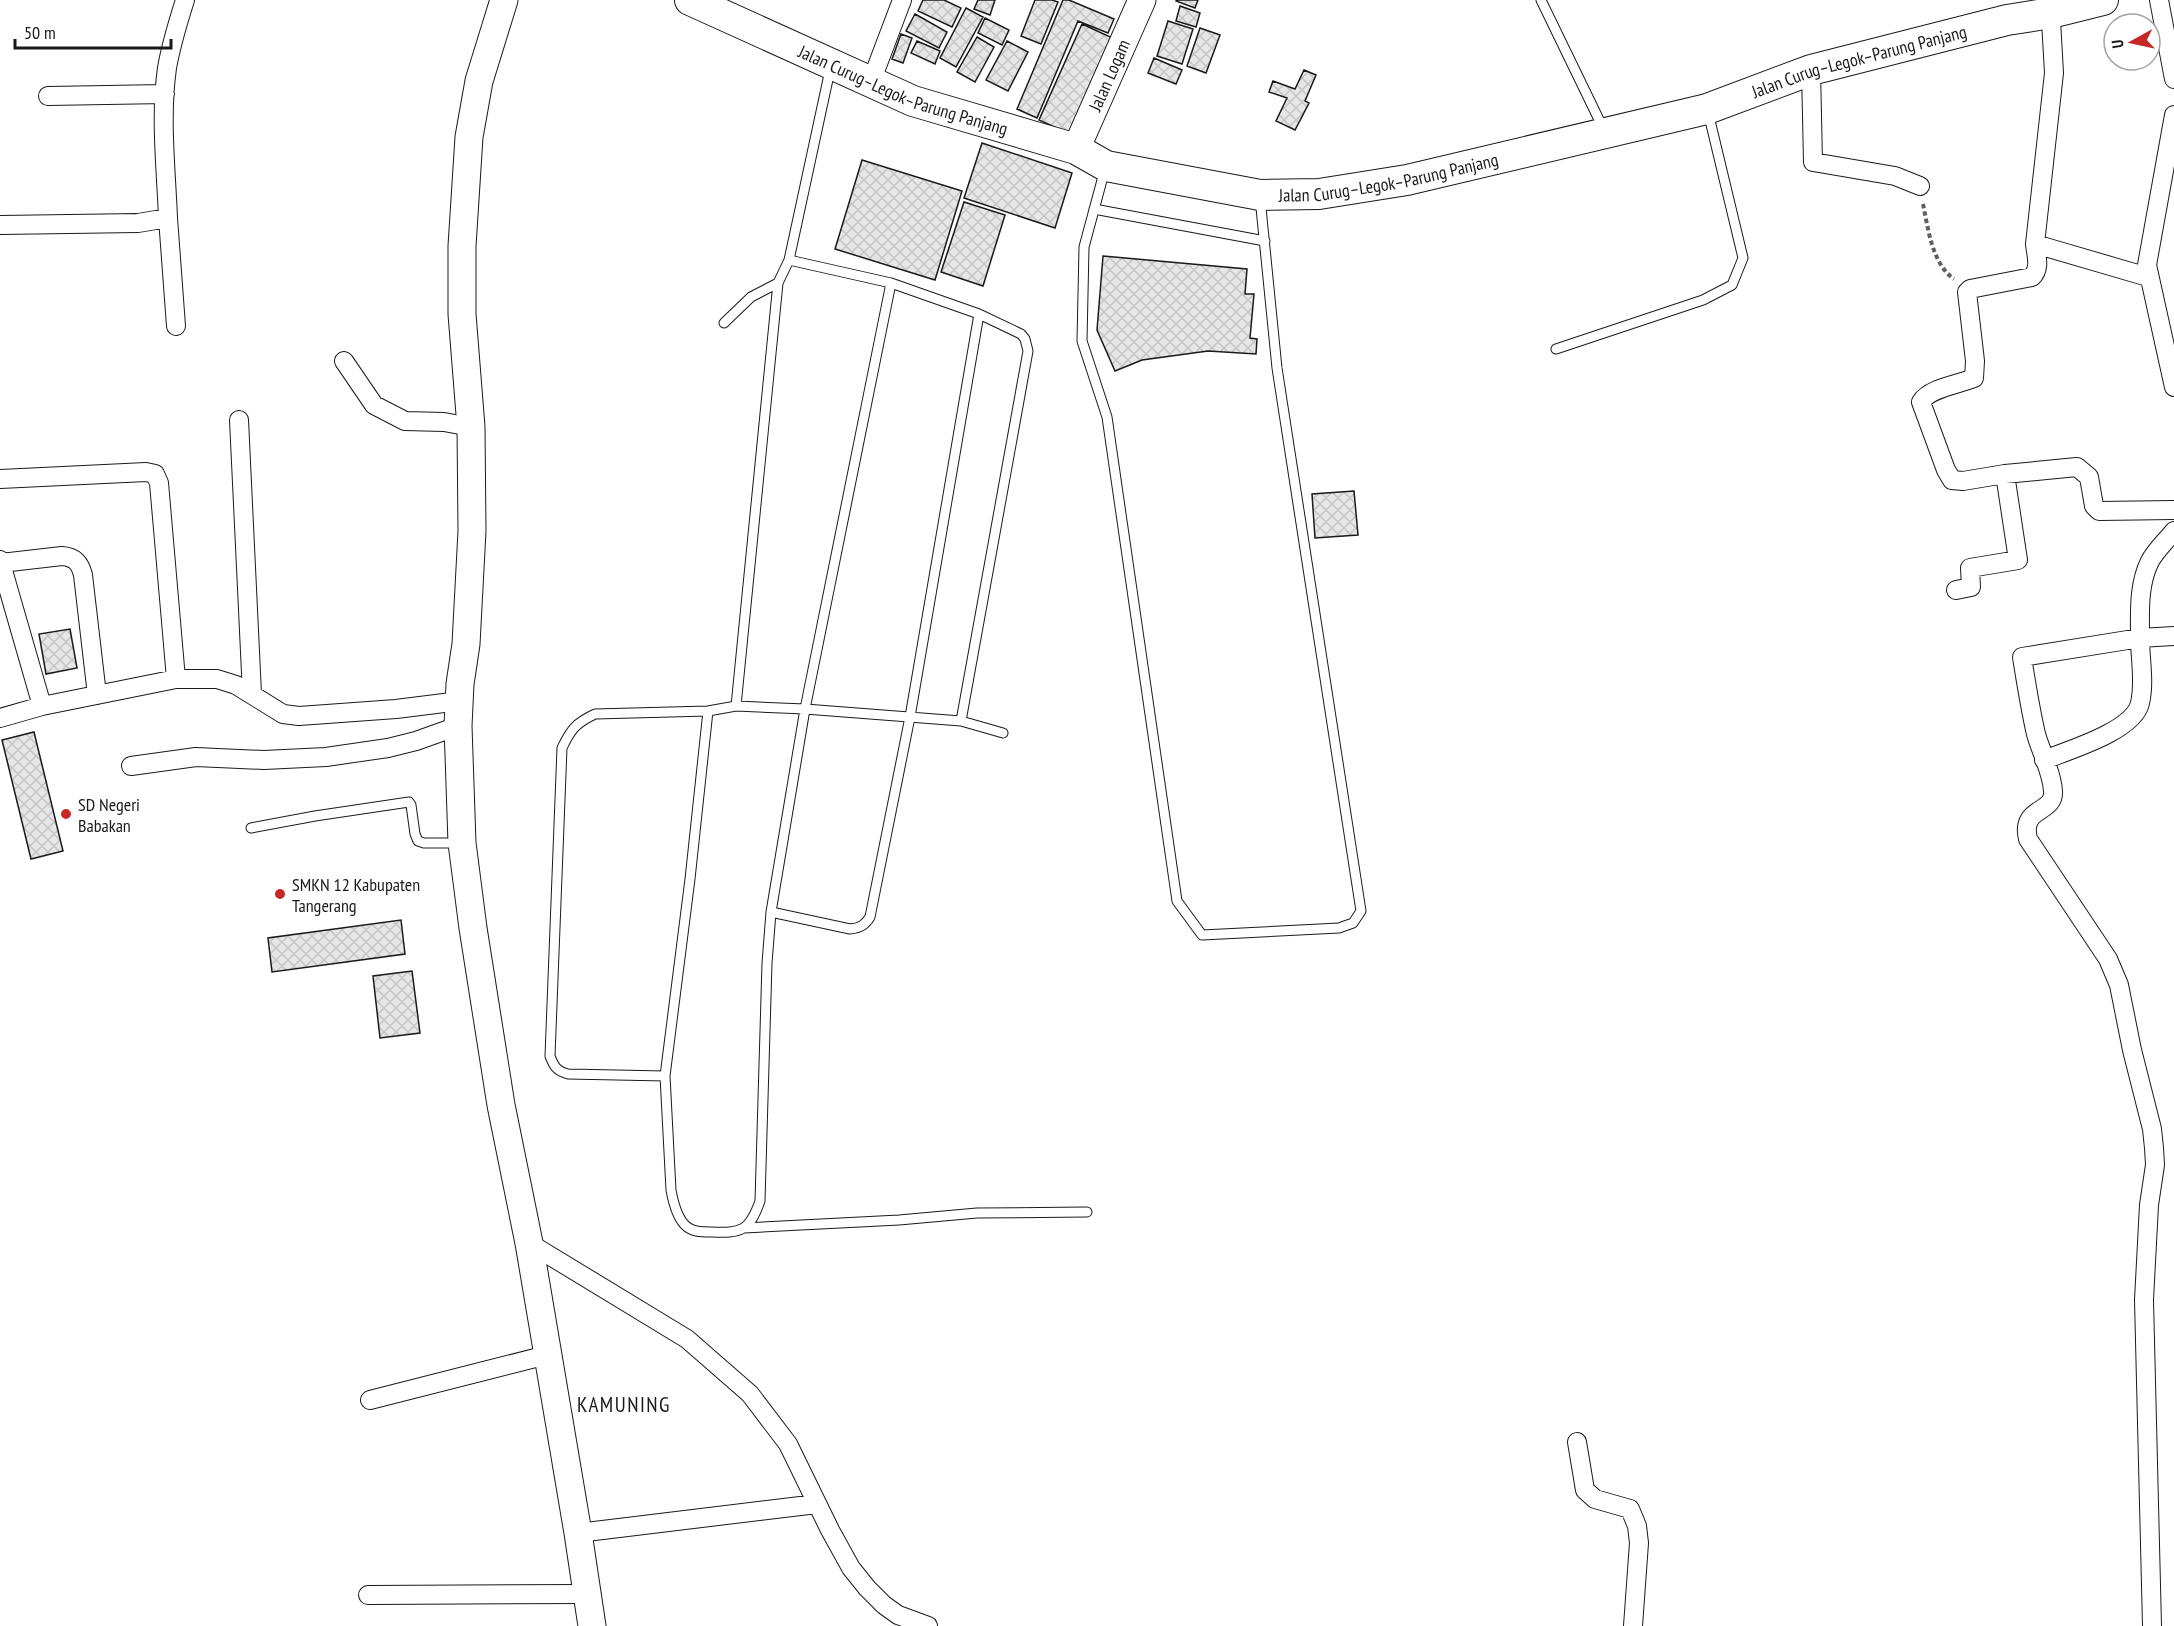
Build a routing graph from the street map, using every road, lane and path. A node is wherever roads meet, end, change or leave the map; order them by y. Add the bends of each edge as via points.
1 (185, 0) edge
2 (504, 0) edge
3 (902, 0) edge
4 (1142, 0) edge
5 (1541, 0) edge
6 (2159, 0) edge
7 (2093, 1) edge
8 (700, 2) edge
9 (2051, 6) edge
10 (831, 64) junction
11 (1811, 70) junction
12 (2174, 80) edge
13 (871, 82) junction
14 (165, 94) junction
15 (48, 96) dead end
16 (1707, 109) junction
17 (2174, 114) edge
18 (1606, 134) junction
19 (1076, 149) junction
20 (1106, 166) junction
21 (1920, 186) joint
22 (1260, 195) junction
23 (1094, 209) junction
24 (168, 218) junction
25 (0, 225) edge
26 (1264, 241) junction
27 (2035, 244) junction
28 (789, 260) junction
29 (2148, 278) junction
30 (778, 283) junction
31 (891, 283) junction
32 (1970, 289) junction
33 (979, 314) junction
34 (724, 323) dead end
35 (176, 326) dead end
36 (1556, 349) dead end
37 (344, 361) dead end
38 (2174, 387) edge
39 (239, 420) dead end
40 (471, 427) junction
41 (2005, 474) junction
42 (0, 479) edge
43 (2174, 510) edge
44 (2174, 531) edge
45 (0, 561) edge
46 (1956, 590) dead end
47 (2174, 636) edge
48 (2140, 638) junction
49 (176, 679) junction
50 (252, 694) junction
51 (97, 695) junction
52 (42, 706) junction
53 (736, 706) junction
54 (805, 709) junction
55 (708, 711) junction
56 (459, 713) junction
57 (910, 717) junction
58 (0, 718) edge
59 (961, 721) junction
60 (1003, 733) dead end
61 (2044, 760) junction
62 (131, 766) dead end
63 (251, 828) dead end
64 (462, 843) junction
65 (771, 912) junction
66 (665, 1076) junction
67 (1087, 1212) dead end
68 (744, 1228) junction
69 (529, 1243) junction
70 (547, 1355) junction
71 (370, 1401) dead end
72 (1577, 1442) dead end
73 (817, 1504) junction
74 (578, 1533) junction
75 (368, 1594) dead end
76 (587, 1594) junction
77 (592, 1626) edge
78 (928, 1626) edge
79 (1633, 1626) edge
80 (2152, 1626) edge

1 - 14 street via 167,69
2 - 40 street via 479,81 469,137 462,314
3 - 13 street
4 - 19 street, Jalan Logam
5 - 18 lane
6 - 12 street
7 - 9 main road, Jalan Curug–Legok–Parung Panjang
8 - 10 main road, Jalan Curug–Legok–Parung Panjang
9 - 11 main road, Jalan Curug–Legok–Parung Panjang
9 - 27 street via 2054,73
10 - 13 main road, Jalan Curug–Legok–Parung Panjang
10 - 28 lane
11 - 16 main road, Jalan Curug–Legok–Parung Panjang
11 - 21 street via 1813,162 1895,176
13 - 19 main road, Jalan Curug–Legok–Parung Panjang via 913,101
14 - 15 street
14 - 24 street
16 - 18 main road, Jalan Curug–Legok–Parung Panjang
16 - 36 lane via 1743,258 1732,285 1703,300
17 - 29 street via 2149,249
18 - 22 main road, Jalan Curug–Legok–Parung Panjang via 1407,180 1319,194
19 - 20 main road, Jalan Curug–Legok–Parung Panjang
20 - 22 main road, Jalan Curug–Legok–Parung Panjang
20 - 23 lane
21 - 32 path via 1931,239 1943,268
22 - 26 lane
23 - 26 lane
23 - 26 lane via 1084,247 1083,341 1107,417 1178,901 1202,935 1339,928 1353,923 1361,911 1276,368
24 - 25 street via 138,223
24 - 35 street
27 - 29 street
27 - 32 street via 2038,265 2032,277
28 - 30 lane
28 - 31 lane
29 - 38 street
30 - 34 lane via 751,297
30 - 53 lane
31 - 33 lane
31 - 54 lane
32 - 41 street via 1966,299 1976,361 1974,378 1926,396 1921,402 1952,480 1963,482
33 - 57 lane
33 - 59 lane via 1021,334 1028,351
37 - 40 street via 375,405 405,421
39 - 50 street
40 - 56 street via 472,531
41 - 43 street via 2077,467 2089,477 2094,506 2099,511
41 - 46 street via 2018,560 1970,568 1971,587
42 - 49 street via 155,474 159,483
44 - 48 street via 2150,560 2146,572
45 - 51 street via 62,556 71,557 80,566
45 - 52 street
47 - 48 street
48 - 61 street via 2140,702 2133,717 2119,728
48 - 61 street via 2022,657
49 - 50 street via 217,679
49 - 51 street
50 - 56 street via 283,714 299,716 396,709
51 - 52 street
52 - 58 street
53 - 54 lane
53 - 55 lane
54 - 57 lane
54 - 65 lane
55 - 66 lane
55 - 66 lane via 595,714 579,721 562,748 550,1056 553,1066 568,1074
56 - 62 street via 416,741 388,748 326,757 196,757
56 - 64 street
57 - 59 lane
57 - 65 lane via 870,917 865,924 850,929
59 - 60 lane
61 - 80 street via 2053,798 2033,814 2028,839 2115,973 2152,1129 2155,1165 2144,1300
63 - 64 lane via 409,802 418,841
64 - 69 street via 500,1097
65 - 68 lane via 760,1201
66 - 68 lane via 671,1190 678,1214 685,1226 696,1232 736,1233
67 - 68 lane via 977,1213
69 - 70 street
69 - 73 street via 687,1338 750,1394 788,1444
70 - 71 street
70 - 74 street
72 - 79 street via 1585,1490 1596,1499 1630,1509 1637,1526
73 - 74 street
73 - 78 street via 851,1568 867,1588 898,1615
74 - 76 street
75 - 76 street
76 - 77 street

